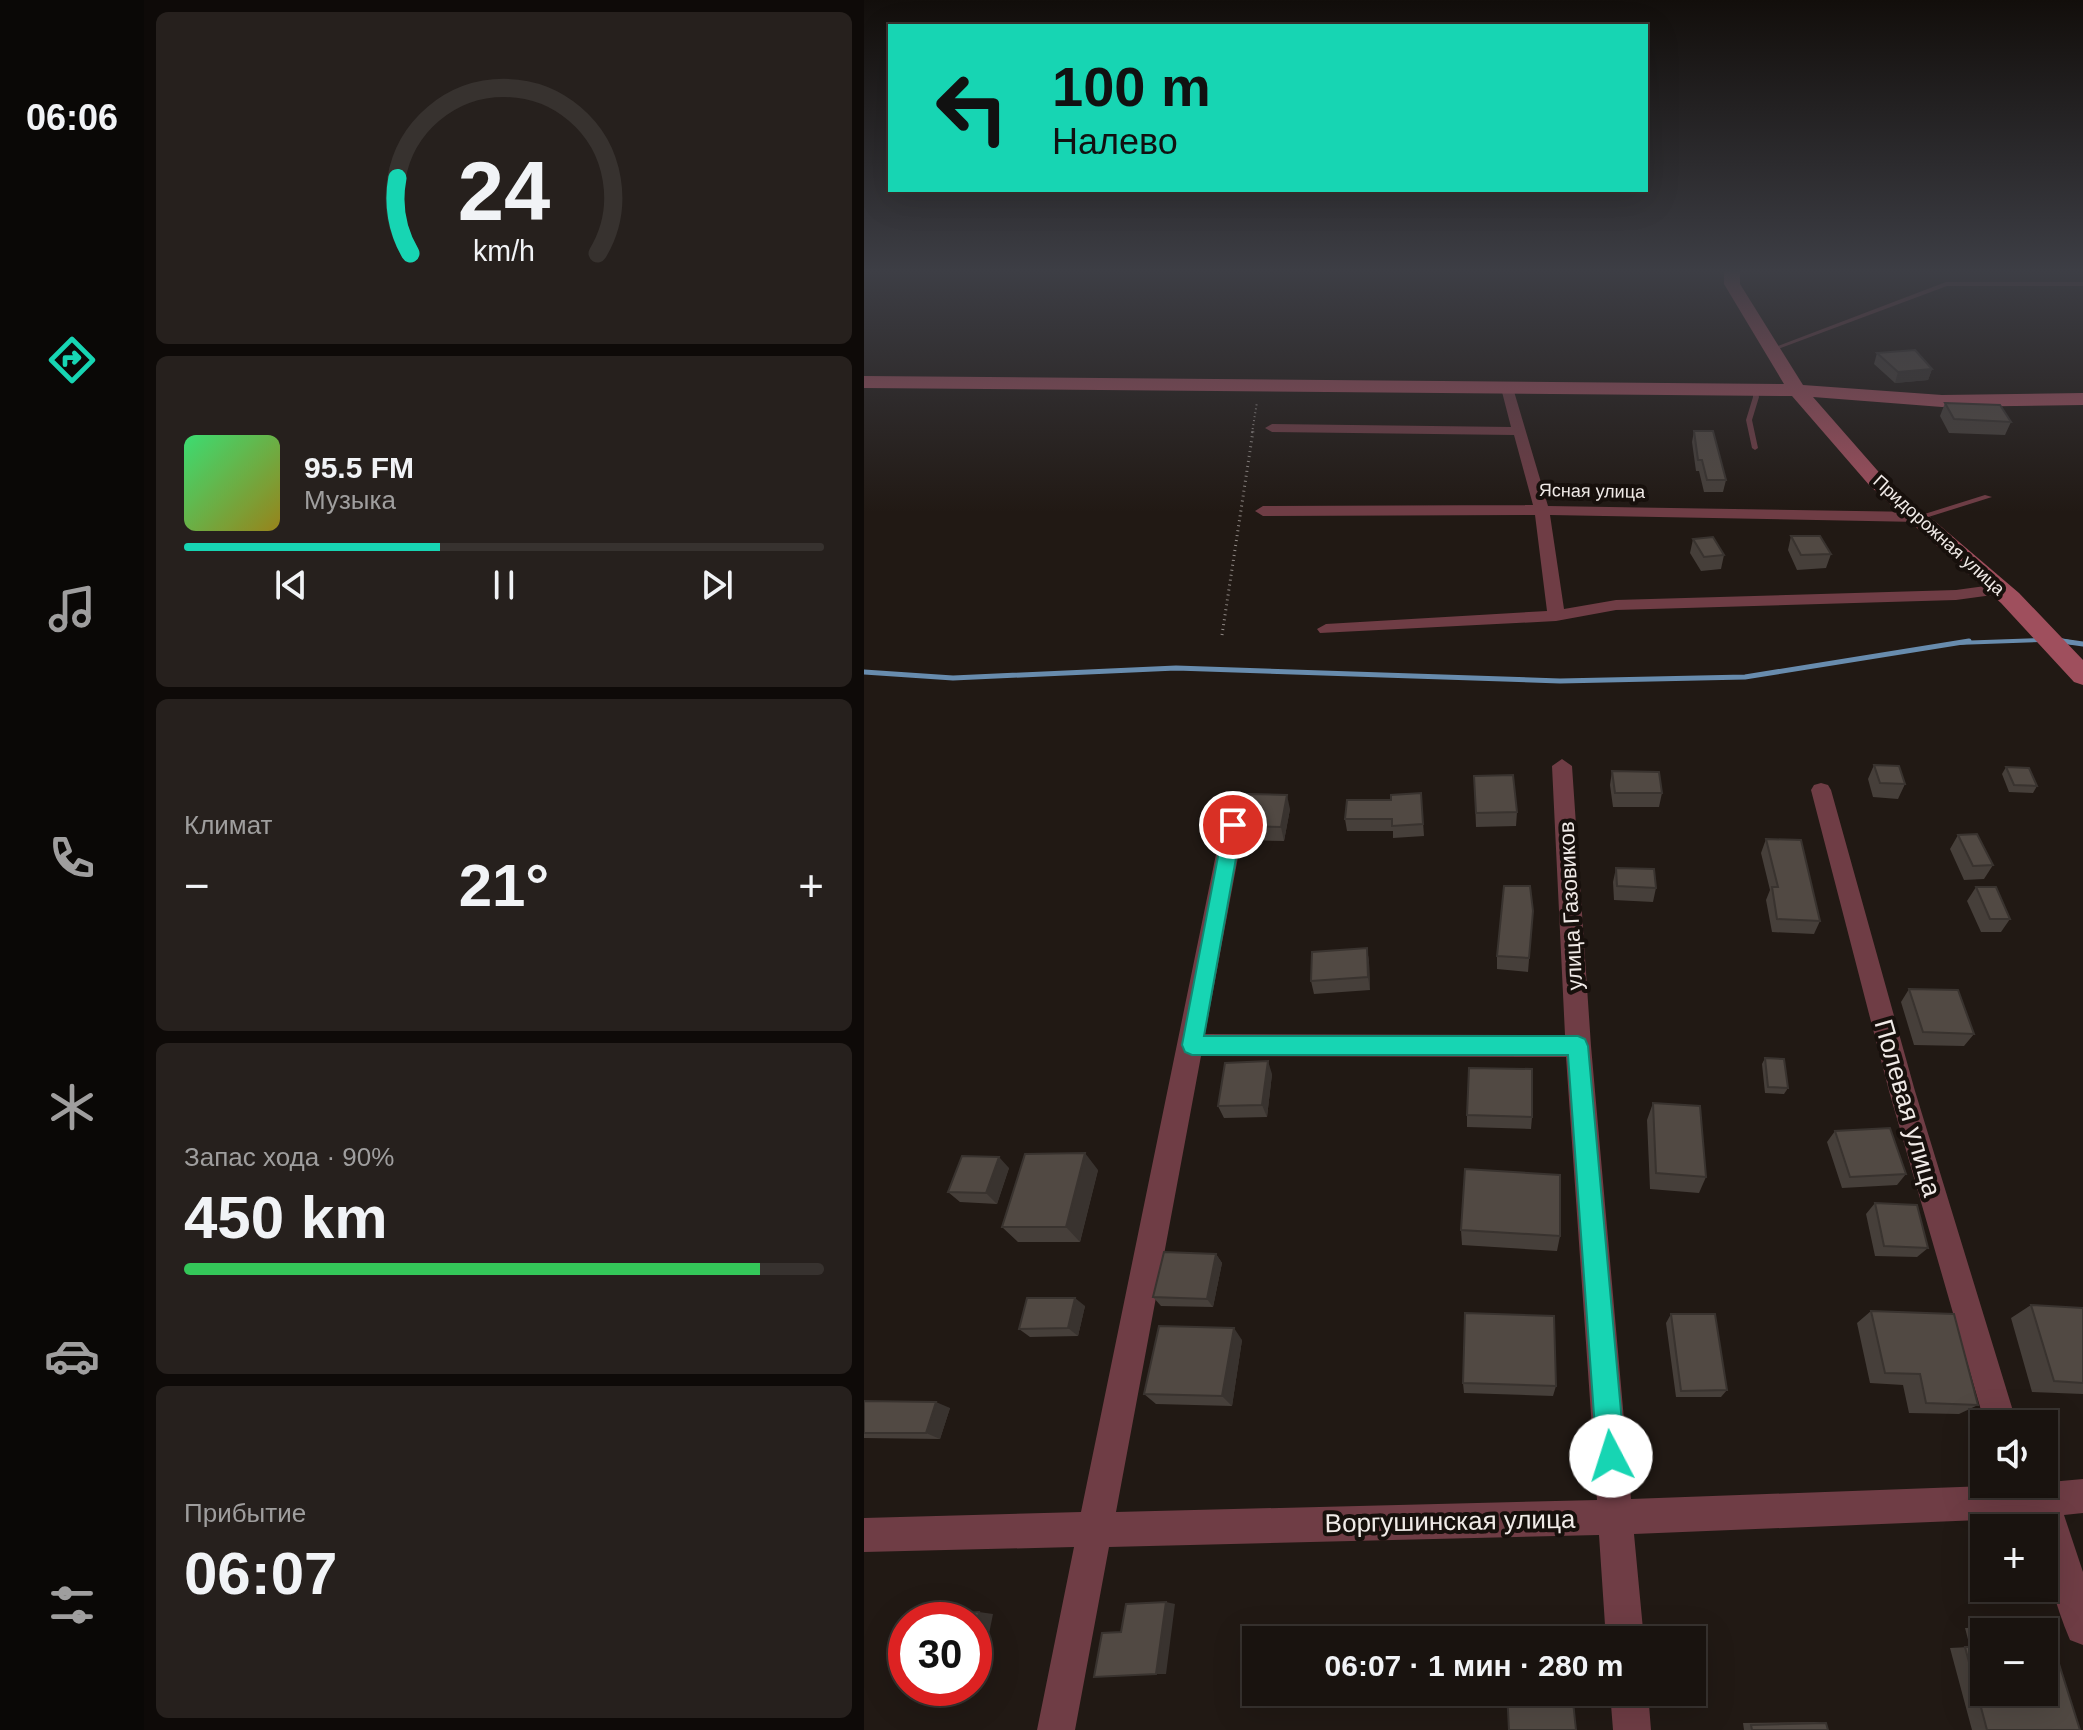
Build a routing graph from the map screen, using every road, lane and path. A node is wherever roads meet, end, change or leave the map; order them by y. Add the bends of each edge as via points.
1 (1774, 351) edge
2 (864, 382) edge
3 (1507, 388) junction
4 (1755, 390) junction
5 (1797, 390) junction
6 (1258, 396) dead end
7 (2083, 399) edge
8 (1272, 428) dead end
9 (1518, 431) junction
10 (1755, 448) dead end
11 (1988, 497) dead end
12 (1542, 510) junction
13 (1263, 511) dead end
14 (1919, 517) junction
15 (2000, 589) junction
16 (1556, 616) junction
17 (1326, 629) dead end
18 (1222, 635) dead end
19 (2083, 676) edge
20 (1562, 766) dead end
21 (1821, 790) dead end
22 (1233, 825) dead end
23 (1192, 1045) junction
24 (1578, 1046) junction
25 (1997, 1410) edge
26 (2058, 1494) edge
27 (1970, 1496) edge
28 (2083, 1496) edge
29 (2039, 1498) edge
30 (1616, 1517) junction
31 (1097, 1529) junction
32 (864, 1535) edge
33 (1624, 1626) edge
34 (2083, 1627) edge
35 (1630, 1706) edge
36 (1056, 1730) edge
37 (1632, 1730) edge

1 - 5 street, Придорожная улица
2 - 3 street
3 - 4 street
3 - 9 street
4 - 5 street
4 - 10 lane via 1749,420
5 - 7 street via 1942,401
5 - 14 street, Придорожная улица via 1877,482
6 - 18 path
8 - 9 street
9 - 12 street
11 - 14 lane
12 - 13 street, Ясная улица
12 - 14 street, Ясная улица
12 - 16 street
14 - 15 street, Придорожная улица
15 - 16 street via 1956,595 1616,605
15 - 19 street, Придорожная улица
16 - 17 street
20 - 24 street, улица Газовиков
21 - 25 street, Полевая улица via 1902,1091
22 - 23 street
23 - 24 street
23 - 31 street
24 - 30 street, улица Газовиков
26 - 28 street, Воргушинская улица
27 - 30 street, Воргушинская улица
29 - 34 street
30 - 31 street, Воргушинская улица
30 - 33 street, улица Газовиков
31 - 32 street, Воргушинская улица
31 - 36 street
35 - 37 street

